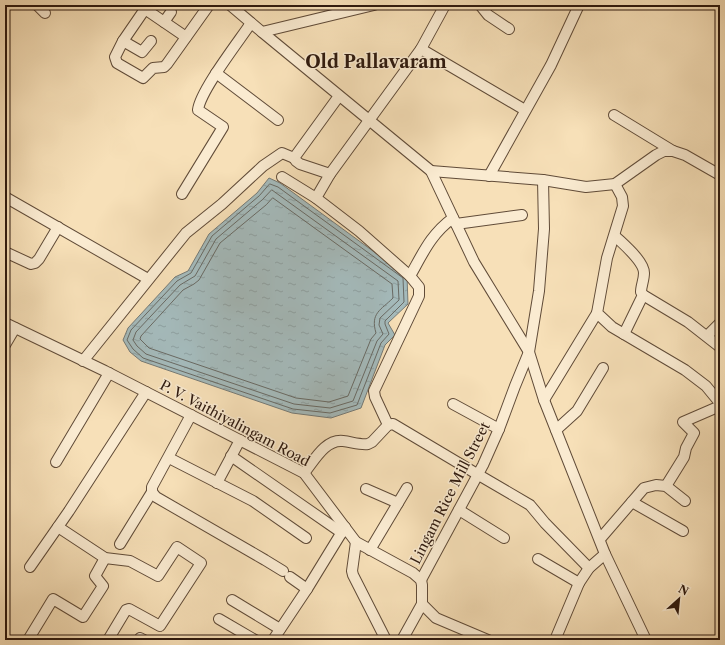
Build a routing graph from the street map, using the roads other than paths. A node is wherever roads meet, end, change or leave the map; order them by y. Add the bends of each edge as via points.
1 (36, 5) edge
2 (209, 5) edge
3 (230, 5) edge
4 (374, 5) edge
5 (445, 5) edge
6 (480, 5) edge
7 (579, 5) edge
8 (146, 7) edge
9 (170, 12) dead end
10 (46, 13) dead end
11 (164, 22) junction
12 (251, 23) junction
13 (509, 29) dead end
14 (262, 32) junction
15 (186, 37) junction
16 (123, 41) junction
17 (151, 41) dead end
18 (421, 49) junction
19 (216, 73) junction
20 (339, 96) junction
21 (525, 110) junction
22 (614, 115) dead end
23 (278, 120) dead end
24 (369, 121) junction
25 (673, 151) junction
26 (294, 158) junction
27 (431, 171) junction
28 (330, 174) junction
29 (720, 175) edge
30 (489, 176) junction
31 (282, 177) dead end
32 (543, 180) junction
33 (615, 184) junction
34 (182, 194) dead end
35 (5, 197) edge
36 (316, 198) junction
37 (522, 214) dead end
38 (454, 221) junction
39 (58, 227) junction
40 (614, 236) junction
41 (5, 252) edge
42 (410, 276) junction
43 (148, 279) junction
44 (643, 295) junction
45 (597, 313) junction
46 (5, 323) edge
47 (720, 323) edge
48 (15, 328) junction
49 (624, 334) junction
50 (707, 336) junction
51 (5, 345) edge
52 (720, 347) edge
53 (529, 352) junction
54 (83, 361) junction
55 (603, 368) dead end
56 (109, 373) junction
57 (146, 392) junction
58 (544, 400) junction
59 (453, 404) dead end
60 (720, 405) edge
61 (191, 415) junction
62 (388, 425) junction
63 (499, 429) junction
64 (556, 430) junction
65 (240, 440) junction
66 (231, 456) junction
67 (169, 458) junction
68 (56, 462) dead end
69 (304, 473) junction
70 (477, 474) junction
71 (217, 483) junction
72 (666, 486) junction
73 (407, 488) dead end
74 (366, 489) dead end
75 (152, 492) junction
76 (684, 501) dead end
77 (632, 502) junction
78 (398, 503) junction
79 (459, 510) junction
80 (58, 527) junction
81 (343, 530) junction
82 (683, 531) dead end
83 (306, 538) dead end
84 (504, 538) dead end
85 (600, 538) junction
86 (356, 542) junction
87 (120, 544) dead end
88 (370, 550) junction
89 (605, 554) junction
90 (105, 558) junction
91 (538, 559) dead end
92 (30, 567) dead end
93 (589, 568) junction
94 (421, 580) junction
95 (579, 583) junction
96 (307, 589) junction
97 (232, 600) dead end
98 (422, 604) junction
99 (219, 619) dead end
100 (280, 629) junction
101 (28, 640) edge
102 (108, 640) edge
103 (255, 640) edge
104 (273, 640) edge
105 (386, 640) edge
106 (402, 640) edge
107 (488, 640) edge
108 (555, 640) edge
109 (646, 640) edge

1 - 10 street
2 - 15 street
3 - 12 street
4 - 14 street
5 - 18 street
6 - 13 street via 488,15
7 - 21 street via 551,65
8 - 11 street
8 - 16 street
9 - 11 street
11 - 15 street
12 - 14 street
12 - 19 street
14 - 20 street
15 - 16 street via 164,67 153,68 143,78 117,63 115,57
16 - 17 street via 142,52
18 - 21 street
18 - 24 street
19 - 23 street
19 - 34 street via 198,110 223,127
20 - 24 street
20 - 26 street
21 - 30 street
22 - 25 street
24 - 27 street
24 - 28 street
25 - 29 street
25 - 33 street via 656,155
26 - 28 street via 300,164
26 - 43 street via 282,153 263,166 186,233
27 - 30 street
27 - 38 street
28 - 36 street
30 - 32 street
31 - 36 street
32 - 33 street via 586,186
32 - 53 street via 544,229 540,283
33 - 40 street via 622,197 623,206
35 - 39 street
36 - 42 street via 359,231
37 - 38 street
38 - 42 street via 444,224 434,235
38 - 53 street via 474,262
39 - 41 street via 35,263 31,264
39 - 43 street via 88,242
40 - 44 street via 641,264 644,272 641,292
40 - 45 street via 606,258
42 - 62 street via 419,287 419,296 374,391
43 - 54 street
44 - 49 street
44 - 50 street
45 - 49 street
45 - 58 street
46 - 48 street, P. V. Vaithiyalingam Road
47 - 50 street
48 - 51 street
48 - 54 street, P. V. Vaithiyalingam Road
49 - 60 street via 685,370 706,386
50 - 52 street
53 - 58 street
53 - 63 street, Lingam Rice Mill Street
54 - 56 street, P. V. Vaithiyalingam Road
55 - 64 street via 577,411
56 - 57 street, P. V. Vaithiyalingam Road
56 - 68 street
57 - 61 street, P. V. Vaithiyalingam Road
57 - 80 street
58 - 64 street
59 - 63 street
60 - 72 street via 683,422 694,434 684,457
61 - 65 street, P. V. Vaithiyalingam Road
61 - 67 street
62 - 69 street via 368,444 337,440 332,442
62 - 70 street via 398,426
63 - 70 street, Lingam Rice Mill Street
64 - 85 street
65 - 66 street
65 - 69 street, P. V. Vaithiyalingam Road
66 - 71 street
66 - 81 street
67 - 71 street
67 - 75 street
69 - 81 street, P. V. Vaithiyalingam Road
70 - 79 street, Lingam Rice Mill Street
70 - 93 street via 530,505
71 - 83 street via 254,501
72 - 76 street
72 - 77 street via 644,488
73 - 78 street
74 - 78 street
75 - 87 street
75 - 96 street via 156,497 265,560
77 - 82 street
77 - 85 street
78 - 88 street
79 - 84 street
79 - 94 street, Lingam Rice Mill Street
80 - 90 street
80 - 92 street
81 - 86 street, P. V. Vaithiyalingam Road
81 - 96 street
85 - 89 street
86 - 88 street, P. V. Vaithiyalingam Road
86 - 105 street via 353,575
88 - 94 street, P. V. Vaithiyalingam Road
89 - 93 street
89 - 109 street
90 - 101 street via 95,576 103,586 83,617 53,599
90 - 102 street via 130,562 158,576 177,548 201,563 160,626 129,609
91 - 95 street
93 - 95 street
94 - 98 street
95 - 108 street
96 - 100 street
97 - 100 street
98 - 106 street
98 - 107 street via 436,618
99 - 103 street
100 - 104 street

